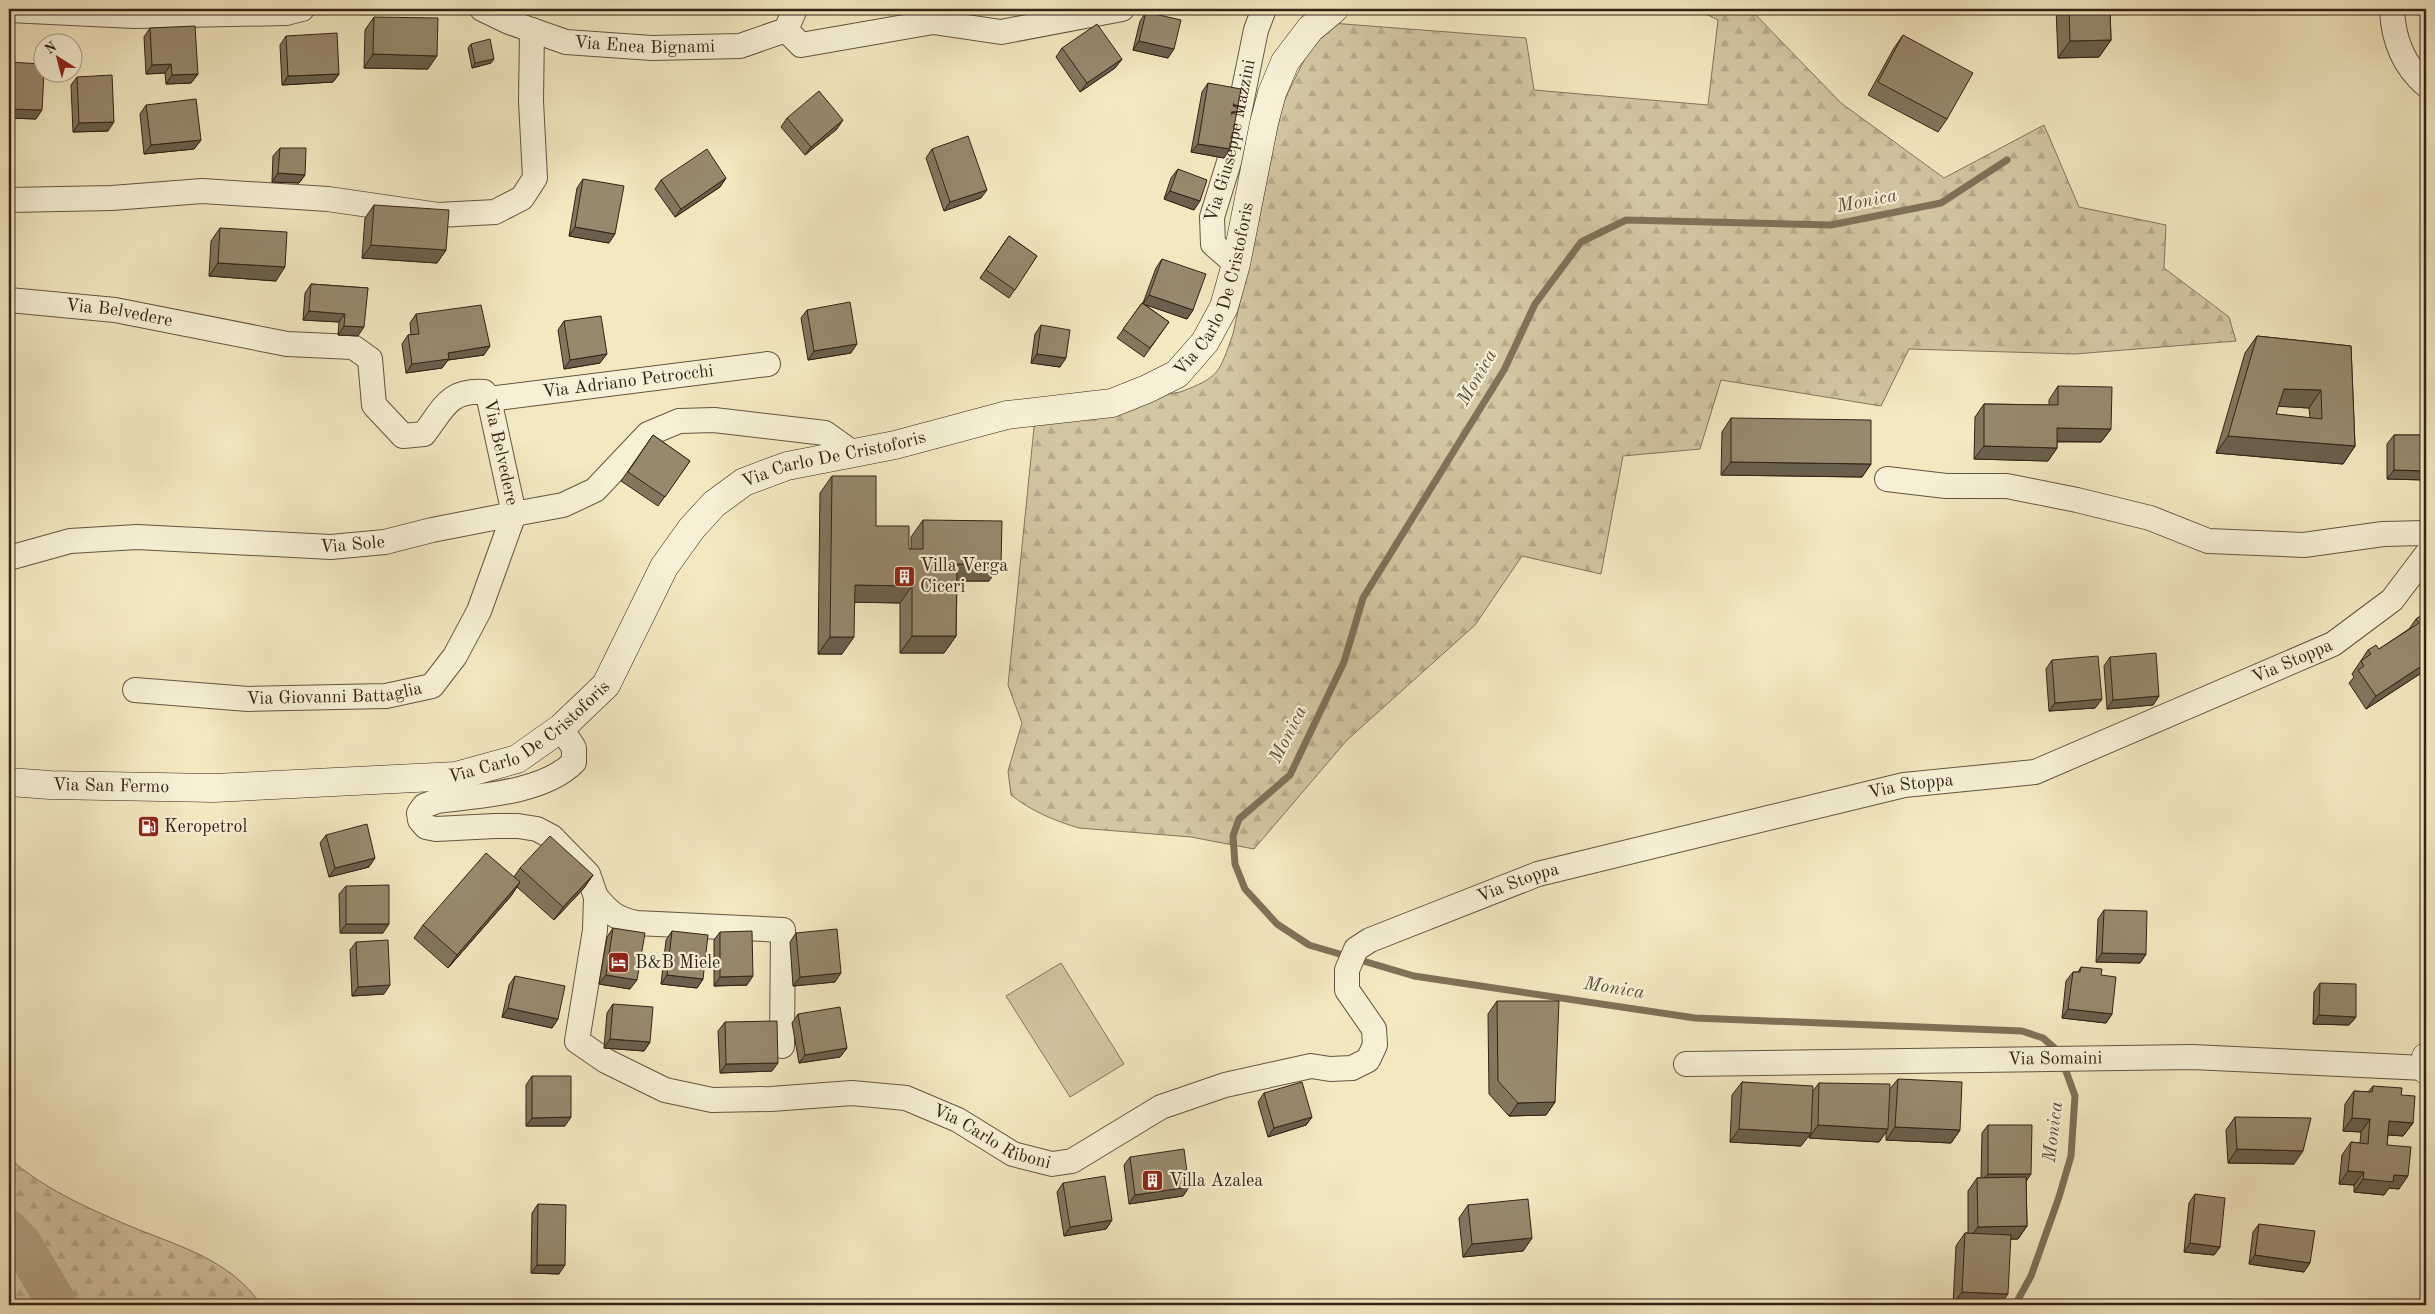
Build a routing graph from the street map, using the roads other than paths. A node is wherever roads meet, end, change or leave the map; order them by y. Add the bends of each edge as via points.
1 (302, 9) edge
2 (482, 9) edge
3 (1122, 9) edge
4 (1264, 9) edge
5 (1334, 9) edge
6 (2392, 9) edge
7 (9, 10) edge
8 (791, 19) edge
9 (532, 30) junction
10 (2426, 85) edge
11 (9, 200) edge
12 (1236, 264) junction
13 (9, 300) edge
14 (768, 364) dead end
15 (489, 399) junction
16 (853, 453) junction
17 (1887, 479) dead end
18 (514, 514) junction
19 (2426, 533) edge
20 (2426, 555) edge
21 (9, 558) edge
22 (135, 690) dead end
23 (561, 728) junction
24 (9, 782) edge
25 (214, 788) joint
26 (596, 897) junction
27 (1352, 960) joint
28 (782, 1046) dead end
29 (1686, 1064) dead end
30 (2426, 1065) edge

1 - 7 street via 286,13 134,16
2 - 9 street, Via Enea Bignami
3 - 8 street via 1001,32 934,22 801,45
4 - 12 street, Via Giuseppe Mazzini via 1256,30 1229,162 1212,217 1212,244
5 - 12 main road, Via Carlo De Cristoforis via 1310,30 1285,62 1272,93
6 - 10 street via 2400,52
8 - 9 street, Via Enea Bignami via 740,46 652,48 566,42
9 - 11 street via 535,178 522,198 495,212 438,215 328,199 202,191 112,198
12 - 16 main road, Via Carlo De Cristoforis via 1224,307 1205,342 1177,374 1147,389 1112,403 1006,415
13 - 15 street, Via Belvedere via 115,310 287,344 353,347 370,359 374,405 403,436 424,434 443,405 466,391 484,392
14 - 15 street, Via Adriano Petrocchi
15 - 18 street, Via Belvedere
16 - 18 street, Via Belvedere via 826,433 714,420 679,421 648,434 594,490 563,506
16 - 23 main road, Via Carlo De Cristoforis via 787,466 744,482 714,504 664,567 606,685
17 - 19 street via 1946,486 2007,486 2150,518 2208,540 2304,545 2383,534
18 - 21 street, Via Sole via 385,542 331,547 137,537 70,541
18 - 22 street, Via Giovanni Battaglia via 479,611 455,656 432,686 386,696 258,699
20 - 27 street, Via Stoppa via 2392,600 2333,644 2035,772 1904,785 1538,874 1370,940
23 - 25 main road, Via Carlo De Cristoforis via 516,759 456,776
23 - 26 street via 574,748 574,762 565,771 549,780 522,787 437,801 424,806 418,813 426,826 436,830 518,826 537,829 570,853 588,874
24 - 25 main road, Via San Fermo
26 - 27 street, Via Carlo Riboni via 595,930 577,1041 606,1061 665,1090 712,1100 852,1093 906,1098 958,1120 1013,1154 1052,1164 1072,1161 1161,1107 1225,1085 1311,1066 1352,1068 1368,1060 1375,1045 1374,1029 1347,990
26 - 28 street via 619,919 636,923 783,930
29 - 30 street, Via Somaini via 2192,1057

